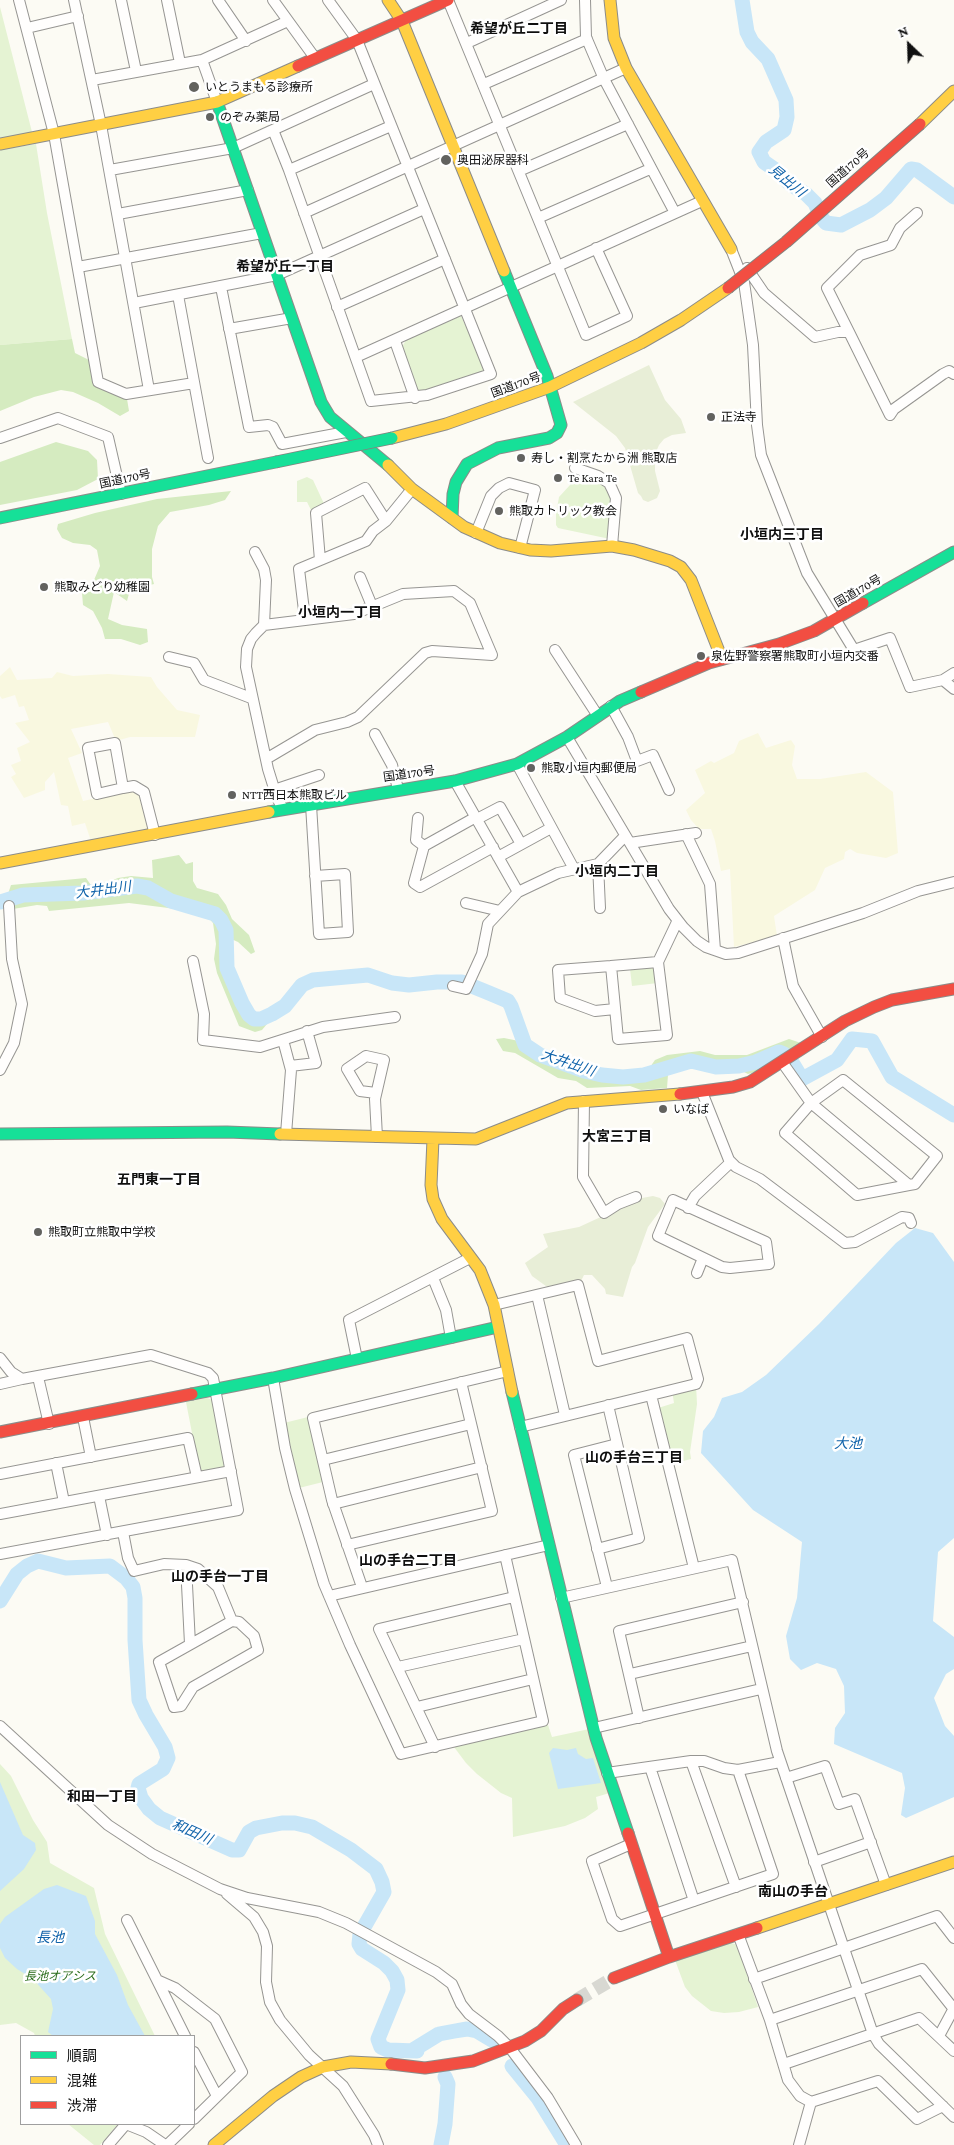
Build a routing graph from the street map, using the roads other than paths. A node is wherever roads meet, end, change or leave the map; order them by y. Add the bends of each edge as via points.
1 (19, 0) edge
2 (74, 0) edge
3 (121, 0) edge
4 (167, 0) edge
5 (218, 0) edge
6 (273, 0) edge
7 (328, 0) edge
8 (388, 0) edge
9 (448, 0) edge
10 (561, 0) edge
11 (585, 0) edge
12 (610, 0) edge
13 (78, 16) junction
14 (402, 20) junction
15 (288, 21) junction
16 (27, 28) junction
17 (587, 39) junction
18 (357, 40) junction
19 (246, 41) junction
20 (466, 43) junction
21 (315, 58) junction
22 (202, 60) junction
23 (180, 63) junction
24 (626, 68) junction
25 (136, 72) junction
26 (604, 78) junction
27 (92, 80) junction
28 (374, 84) junction
29 (484, 84) junction
30 (954, 91) edge
31 (217, 102) junction
32 (628, 124) junction
33 (501, 125) junction
34 (101, 126) junction
35 (391, 126) junction
36 (273, 130) junction
37 (54, 134) junction
38 (0, 144) edge
39 (454, 146) junction
40 (233, 148) junction
41 (408, 167) junction
42 (650, 169) junction
43 (110, 170) junction
44 (289, 170) junction
45 (519, 171) junction
46 (248, 190) junction
47 (702, 202) junction
48 (424, 209) junction
49 (917, 212) dead end
50 (675, 213) junction
51 (118, 214) junction
52 (304, 214) junction
53 (538, 218) junction
54 (262, 233) junction
55 (596, 248) junction
56 (734, 254) junction
57 (319, 257) junction
58 (126, 258) junction
59 (445, 259) junction
60 (78, 267) junction
61 (558, 268) junction
62 (277, 275) junction
63 (221, 286) junction
64 (512, 288) junction
65 (178, 295) junction
66 (134, 303) junction
67 (337, 307) junction
68 (466, 308) junction
69 (292, 318) junction
70 (230, 328) junction
71 (849, 332) junction
72 (395, 341) junction
73 (356, 357) junction
74 (954, 374) edge
75 (194, 383) junction
76 (550, 388) junction
77 (149, 390) junction
78 (415, 398) junction
79 (346, 432) junction
80 (0, 438) edge
81 (208, 458) dead end
82 (574, 468) dead end
83 (412, 489) junction
84 (121, 494) junction
85 (0, 518) edge
86 (452, 518) junction
87 (386, 521) junction
88 (476, 533) junction
89 (612, 546) junction
90 (520, 548) junction
91 (255, 552) dead end
92 (954, 552) edge
93 (320, 560) junction
94 (360, 577) dead end
95 (372, 606) junction
96 (305, 619) junction
97 (836, 620) junction
98 (264, 625) junction
99 (555, 650) dead end
100 (169, 657) dead end
101 (722, 659) junction
102 (954, 673) edge
103 (943, 680) junction
104 (954, 689) edge
105 (251, 698) junction
106 (612, 706) junction
107 (598, 716) junction
108 (375, 734) dead end
109 (567, 737) junction
110 (266, 759) junction
111 (517, 764) junction
112 (319, 774) dead end
113 (455, 781) junction
114 (123, 788) junction
115 (398, 789) junction
116 (274, 790) junction
117 (669, 790) dead end
118 (311, 805) junction
119 (283, 809) junction
120 (418, 818) dead end
121 (477, 818) junction
122 (551, 828) junction
123 (155, 835) junction
124 (628, 839) junction
125 (521, 844) junction
126 (424, 846) junction
127 (493, 847) junction
128 (498, 856) junction
129 (0, 863) edge
130 (598, 864) junction
131 (574, 869) junction
132 (315, 876) junction
133 (954, 882) edge
134 (518, 892) junction
135 (466, 904) dead end
136 (9, 906) dead end
137 (600, 908) dead end
138 (500, 911) junction
139 (677, 922) junction
140 (783, 938) junction
141 (715, 950) junction
142 (193, 961) dead end
143 (658, 962) junction
144 (611, 966) junction
145 (453, 986) dead end
146 (954, 989) edge
147 (615, 1009) junction
148 (395, 1017) dead end
149 (307, 1031) junction
150 (822, 1037) junction
151 (283, 1040) junction
152 (782, 1062) junction
153 (290, 1066) junction
154 (0, 1070) edge
155 (702, 1092) junction
156 (376, 1094) dead end
157 (584, 1101) junction
158 (812, 1103) junction
159 (0, 1134) edge
160 (286, 1134) junction
161 (377, 1137) junction
162 (433, 1139) junction
163 (731, 1162) junction
164 (909, 1185) junction
165 (636, 1197) dead end
166 (688, 1208) junction
167 (911, 1223) dead end
168 (470, 1258) junction
169 (703, 1258) junction
170 (696, 1273) dead end
171 (433, 1278) junction
172 (537, 1295) junction
173 (494, 1305) junction
174 (498, 1327) junction
175 (451, 1338) junction
176 (0, 1358) edge
177 (357, 1360) junction
178 (508, 1371) junction
179 (38, 1377) junction
180 (273, 1378) junction
181 (22, 1380) junction
182 (461, 1382) junction
183 (0, 1384) edge
184 (214, 1390) junction
185 (652, 1395) junction
186 (608, 1405) junction
187 (566, 1415) junction
188 (83, 1416) junction
189 (48, 1424) junction
190 (472, 1424) junction
191 (520, 1427) junction
192 (0, 1432) edge
193 (617, 1444) junction
194 (91, 1457) junction
195 (323, 1460) junction
196 (56, 1463) junction
197 (482, 1467) junction
198 (231, 1471) junction
199 (0, 1474) edge
200 (197, 1477) junction
201 (99, 1496) junction
202 (64, 1502) junction
203 (333, 1504) junction
204 (0, 1514) edge
205 (123, 1532) junction
206 (106, 1535) junction
207 (347, 1545) junction
208 (549, 1545) junction
209 (597, 1549) junction
210 (0, 1554) edge
211 (505, 1555) junction
212 (186, 1566) junction
213 (694, 1568) junction
214 (362, 1587) junction
215 (607, 1587) junction
216 (329, 1596) junction
217 (514, 1597) junction
218 (561, 1598) junction
219 (743, 1602) junction
220 (232, 1621) junction
221 (524, 1639) junction
222 (190, 1644) junction
223 (752, 1646) junction
224 (398, 1667) junction
225 (630, 1674) junction
226 (534, 1679) junction
227 (762, 1689) junction
228 (417, 1707) junction
229 (639, 1718) junction
230 (0, 1726) edge
231 (594, 1728) junction
232 (435, 1747) junction
233 (692, 1761) junction
234 (780, 1762) junction
235 (650, 1767) junction
236 (738, 1770) junction
237 (607, 1773) junction
238 (786, 1778) junction
239 (871, 1842) junction
240 (631, 1844) junction
241 (814, 1862) junction
242 (954, 1862) edge
243 (886, 1886) junction
244 (736, 1887) junction
245 (220, 1889) junction
246 (694, 1901) junction
247 (828, 1904) junction
248 (655, 1913) junction
249 (127, 1920) dead end
250 (738, 1934) junction
251 (954, 1938) edge
252 (844, 1948) junction
253 (669, 1957) junction
254 (614, 1978) tunnel mouth
255 (754, 1979) junction
256 (158, 1980) junction
257 (858, 1992) junction
258 (577, 2000) tunnel mouth
259 (954, 2008) edge
260 (770, 2020) junction
261 (873, 2034) junction
262 (185, 2035) edge
263 (939, 2036) junction
264 (510, 2048) junction
265 (954, 2051) edge
266 (195, 2054) edge
267 (784, 2064) junction
268 (323, 2067) junction
269 (217, 2096) junction
270 (811, 2102) junction
271 (943, 2106) junction
272 (954, 2117) edge
273 (195, 2118) edge
274 (125, 2125) edge
275 (128, 2125) edge
276 (188, 2125) edge
277 (108, 2145) edge
278 (166, 2145) edge
279 (214, 2145) edge
280 (378, 2145) edge
281 (576, 2145) edge
282 (799, 2145) edge

1 - 16 street
2 - 13 street
3 - 25 street
4 - 23 street
5 - 19 street
6 - 15 street
7 - 18 street
8 - 14 main road
9 - 14 main road
9 - 20 street
10 - 20 street
11 - 17 street
12 - 24 main road via 614,38
13 - 16 street
13 - 27 street
14 - 18 main road
14 - 39 main road
15 - 19 street
15 - 21 street
16 - 37 street
17 - 26 street
17 - 29 street
18 - 21 main road
18 - 28 street
19 - 22 street
20 - 29 street
21 - 31 main road
22 - 23 street
22 - 31 street
23 - 25 street
24 - 26 street
24 - 47 main road
25 - 27 street
26 - 32 street
26 - 33 street
27 - 34 street
28 - 35 street
28 - 36 street
29 - 33 street
30 - 76 main road, 国道170号, bridge via 786,242 728,288 637,345
31 - 34 main road
31 - 40 main road
32 - 42 street
32 - 45 street
33 - 39 street
33 - 45 street
34 - 37 main road
34 - 43 street
35 - 41 street
35 - 44 street
36 - 40 street
36 - 44 street
37 - 38 main road
37 - 60 street
39 - 41 street
39 - 64 main road
40 - 43 street
40 - 46 main road
41 - 48 street
41 - 52 street
42 - 50 street
42 - 53 street
43 - 51 street
44 - 52 street
45 - 53 street
46 - 51 street
46 - 54 main road
47 - 50 street
47 - 56 main road
48 - 57 street
48 - 59 street
49 - 71 street via 900,228 891,245 860,255 827,288
50 - 55 street
51 - 58 street
52 - 57 street
53 - 61 street
54 - 58 street
54 - 62 main road
55 - 61 street
55 - 61 street via 627,316 586,336
56 - 71 street via 764,292 815,338
56 - 97 street via 744,282 753,345 761,454 807,573
57 - 62 street
57 - 67 street
58 - 60 street
58 - 66 street
59 - 67 street
59 - 68 street
60 - 77 street via 98,382 126,394
61 - 64 street
62 - 63 street
62 - 69 main road
63 - 65 street
63 - 70 street
64 - 68 street
64 - 76 main road
65 - 66 street
65 - 75 street
66 - 77 street
67 - 73 street
68 - 72 street
68 - 78 street via 491,374
69 - 70 street
69 - 79 main road via 322,402 330,417
70 - 79 street via 249,427 268,424 282,444
71 - 74 street via 890,415 943,374 948,371
72 - 73 street
72 - 78 street
73 - 78 street via 372,401
75 - 77 street
75 - 81 street
76 - 84 main road, 国道170号, bridge via 446,424 392,438
76 - 86 main road via 561,425 557,433 549,438 498,448 467,464 456,482
79 - 83 main road via 387,464
80 - 84 street via 58,418 108,438
82 - 89 street via 604,480 612,489 616,503
83 - 86 main road
83 - 87 street
84 - 85 main road, 国道170号
86 - 88 main road
87 - 93 street via 366,541
87 - 93 street via 365,488 316,513
88 - 90 main road
88 - 90 street via 491,496 499,488 509,483 535,490
89 - 90 main road via 551,551
89 - 101 main road via 670,561 680,567 691,580
91 - 98 street via 266,580
92 - 97 main road, 国道170号
93 - 96 street via 299,569
94 - 95 street
95 - 96 street via 354,614
95 - 110 street via 403,594 454,591 470,603 492,655 425,653 358,717 315,730
96 - 98 street
97 - 101 main road, 国道170号 via 799,637
97 - 103 street via 854,650 890,638 910,687
98 - 105 street via 251,639 246,658
99 - 107 street
100 - 105 street via 194,663 204,680
101 - 106 main road, 国道170号
102 - 103 street
103 - 104 street
105 - 110 street
106 - 107 main road, 国道170号
106 - 117 street via 637,761 653,755
107 - 109 main road, 国道170号
108 - 115 street via 392,765
109 - 111 main road, 国道170号
109 - 124 street
110 - 116 street
111 - 113 main road, 国道170号
111 - 122 street
112 - 116 street
113 - 115 main road, 国道170号
113 - 121 street
114 - 114 street via 97,794 88,748 115,743
114 - 123 street via 134,786 144,792
115 - 118 main road, 国道170号
116 - 119 street
118 - 119 main road, 国道170号
118 - 132 street
119 - 123 main road, 国道170号
120 - 126 street via 416,840
121 - 125 street via 500,807
121 - 126 street
121 - 127 street
122 - 125 street
122 - 131 street
123 - 129 main road, 国道170号
124 - 130 street
124 - 139 street
124 - 141 street via 691,834 710,884
125 - 128 street
126 - 127 street via 414,883 420,887
127 - 128 street
128 - 134 street
130 - 131 street
130 - 137 street
131 - 134 street
132 - 132 street via 319,934 348,932 344,874
133 - 140 street via 918,891 863,913
134 - 138 street
135 - 138 street
136 - 154 street via 12,959 22,1004 14,1042
138 - 145 street via 488,924 482,954 468,985
139 - 141 street via 697,941
139 - 143 street
140 - 141 street via 738,952 726,954
140 - 150 street via 793,986
142 - 151 street via 204,1014 202,1040 260,1047
143 - 144 street
143 - 147 street via 667,1035 618,1039
144 - 147 street
144 - 147 street via 558,970 560,998 595,1011
146 - 150 main road via 892,1000 845,1021
148 - 149 street
149 - 151 street
149 - 153 street via 316,1063
150 - 152 main road
151 - 153 street
152 - 155 main road via 750,1082
152 - 158 street
153 - 160 street
155 - 157 main road
155 - 163 street
156 - 161 street
157 - 162 main road via 566,1103 476,1139
157 - 165 street via 583,1177 604,1214
158 - 164 street
158 - 164 street via 784,1133 857,1195
158 - 164 street via 843,1080 937,1156 915,1184
159 - 160 main road
160 - 161 main road
161 - 162 main road
162 - 168 main road via 430,1185 433,1199 442,1219
163 - 166 street via 695,1196
163 - 167 street via 760,1179 845,1243 855,1242 902,1217 909,1218
166 - 169 street via 673,1200 658,1236
166 - 169 street via 766,1242 769,1264 730,1268
168 - 171 street
168 - 173 main road via 483,1277
169 - 170 street
171 - 175 street via 446,1310
171 - 177 street via 349,1320
172 - 173 street
172 - 185 street via 578,1285 598,1361 687,1338 698,1379 696,1384
172 - 187 street
173 - 174 main road
174 - 175 main road
174 - 178 main road
175 - 177 main road
176 - 181 street via 10,1372
177 - 180 main road
178 - 182 street
178 - 191 main road
179 - 181 street
179 - 184 street via 152,1355 208,1374 213,1378
179 - 189 street
180 - 184 main road
180 - 216 street via 293,1481
181 - 183 street
182 - 190 street
182 - 195 street via 312,1418
184 - 188 main road
184 - 198 street
185 - 186 street
185 - 213 street
186 - 187 street
186 - 193 street
187 - 191 street
188 - 189 main road
188 - 194 street
189 - 192 main road
190 - 195 street
190 - 197 street
191 - 208 main road
193 - 209 street via 639,1538
193 - 209 street via 574,1455
194 - 196 street
194 - 200 street via 188,1438
195 - 203 street
196 - 199 street
196 - 202 street
197 - 203 street
197 - 207 street via 492,1511
198 - 200 street
198 - 205 street via 238,1510
200 - 201 street
201 - 202 street
201 - 206 street
202 - 204 street
203 - 207 street
205 - 206 street
205 - 212 street via 134,1571 164,1564
206 - 210 street
207 - 214 street
208 - 211 street
208 - 218 main road
209 - 215 street
211 - 214 street
211 - 217 street
212 - 220 street via 198,1569 218,1587
212 - 222 street
213 - 215 street
213 - 219 street via 732,1560
214 - 216 street
215 - 218 street
216 - 232 street via 401,1754
217 - 221 street
217 - 224 street via 379,1629
218 - 231 main road
219 - 223 street
219 - 225 street via 619,1631
220 - 222 street
220 - 222 street via 238,1622 254,1636 258,1650 193,1687 181,1706 174,1707 159,1662
221 - 224 street
221 - 226 street
223 - 225 street
223 - 227 street
224 - 228 street
225 - 229 street
226 - 228 street
226 - 232 street via 543,1721
227 - 229 street
227 - 234 street
228 - 232 street
229 - 231 street
230 - 245 street via 136,1846
231 - 237 main road
233 - 235 street
233 - 236 street
233 - 244 street
234 - 236 street
234 - 238 street
235 - 237 street
235 - 246 street
236 - 244 street via 773,1874
237 - 240 main road
238 - 239 street via 825,1766 839,1804 855,1799
238 - 241 street
239 - 241 street
239 - 243 street
240 - 248 main road
240 - 248 street via 592,1861 600,1885 612,1919 620,1926
241 - 247 street
242 - 243 main road
243 - 247 main road
244 - 246 street
245 - 264 street via 247,1898 319,1912 346,1923 452,1984 469,2014
245 - 268 street via 254,1917 263,1932 267,1946 266,1982 270,2002 291,2035
246 - 248 street
247 - 250 main road
247 - 252 street
248 - 253 main road
249 - 256 street
250 - 253 main road
250 - 255 street
251 - 252 street via 937,1916
252 - 255 street
252 - 257 street
253 - 254 main road
255 - 260 street
256 - 262 street
256 - 269 street via 175,1988 215,2019 242,2072
257 - 259 street via 922,1968
257 - 260 street
257 - 261 street
258 - 264 main road via 541,2031
259 - 263 street
260 - 267 street
261 - 263 street via 919,2018
261 - 267 street
261 - 271 street via 879,2044
263 - 265 street
264 - 268 main road via 448,2066 425,2068 351,2062
264 - 281 street via 548,2098
266 - 269 street
267 - 270 street via 788,2080 800,2096
268 - 279 main road via 272,2096
268 - 280 street via 343,2086
269 - 273 street
270 - 271 street via 878,2081 917,2119
270 - 282 street
271 - 272 street
274 - 277 street
275 - 278 street
276 - 278 street

